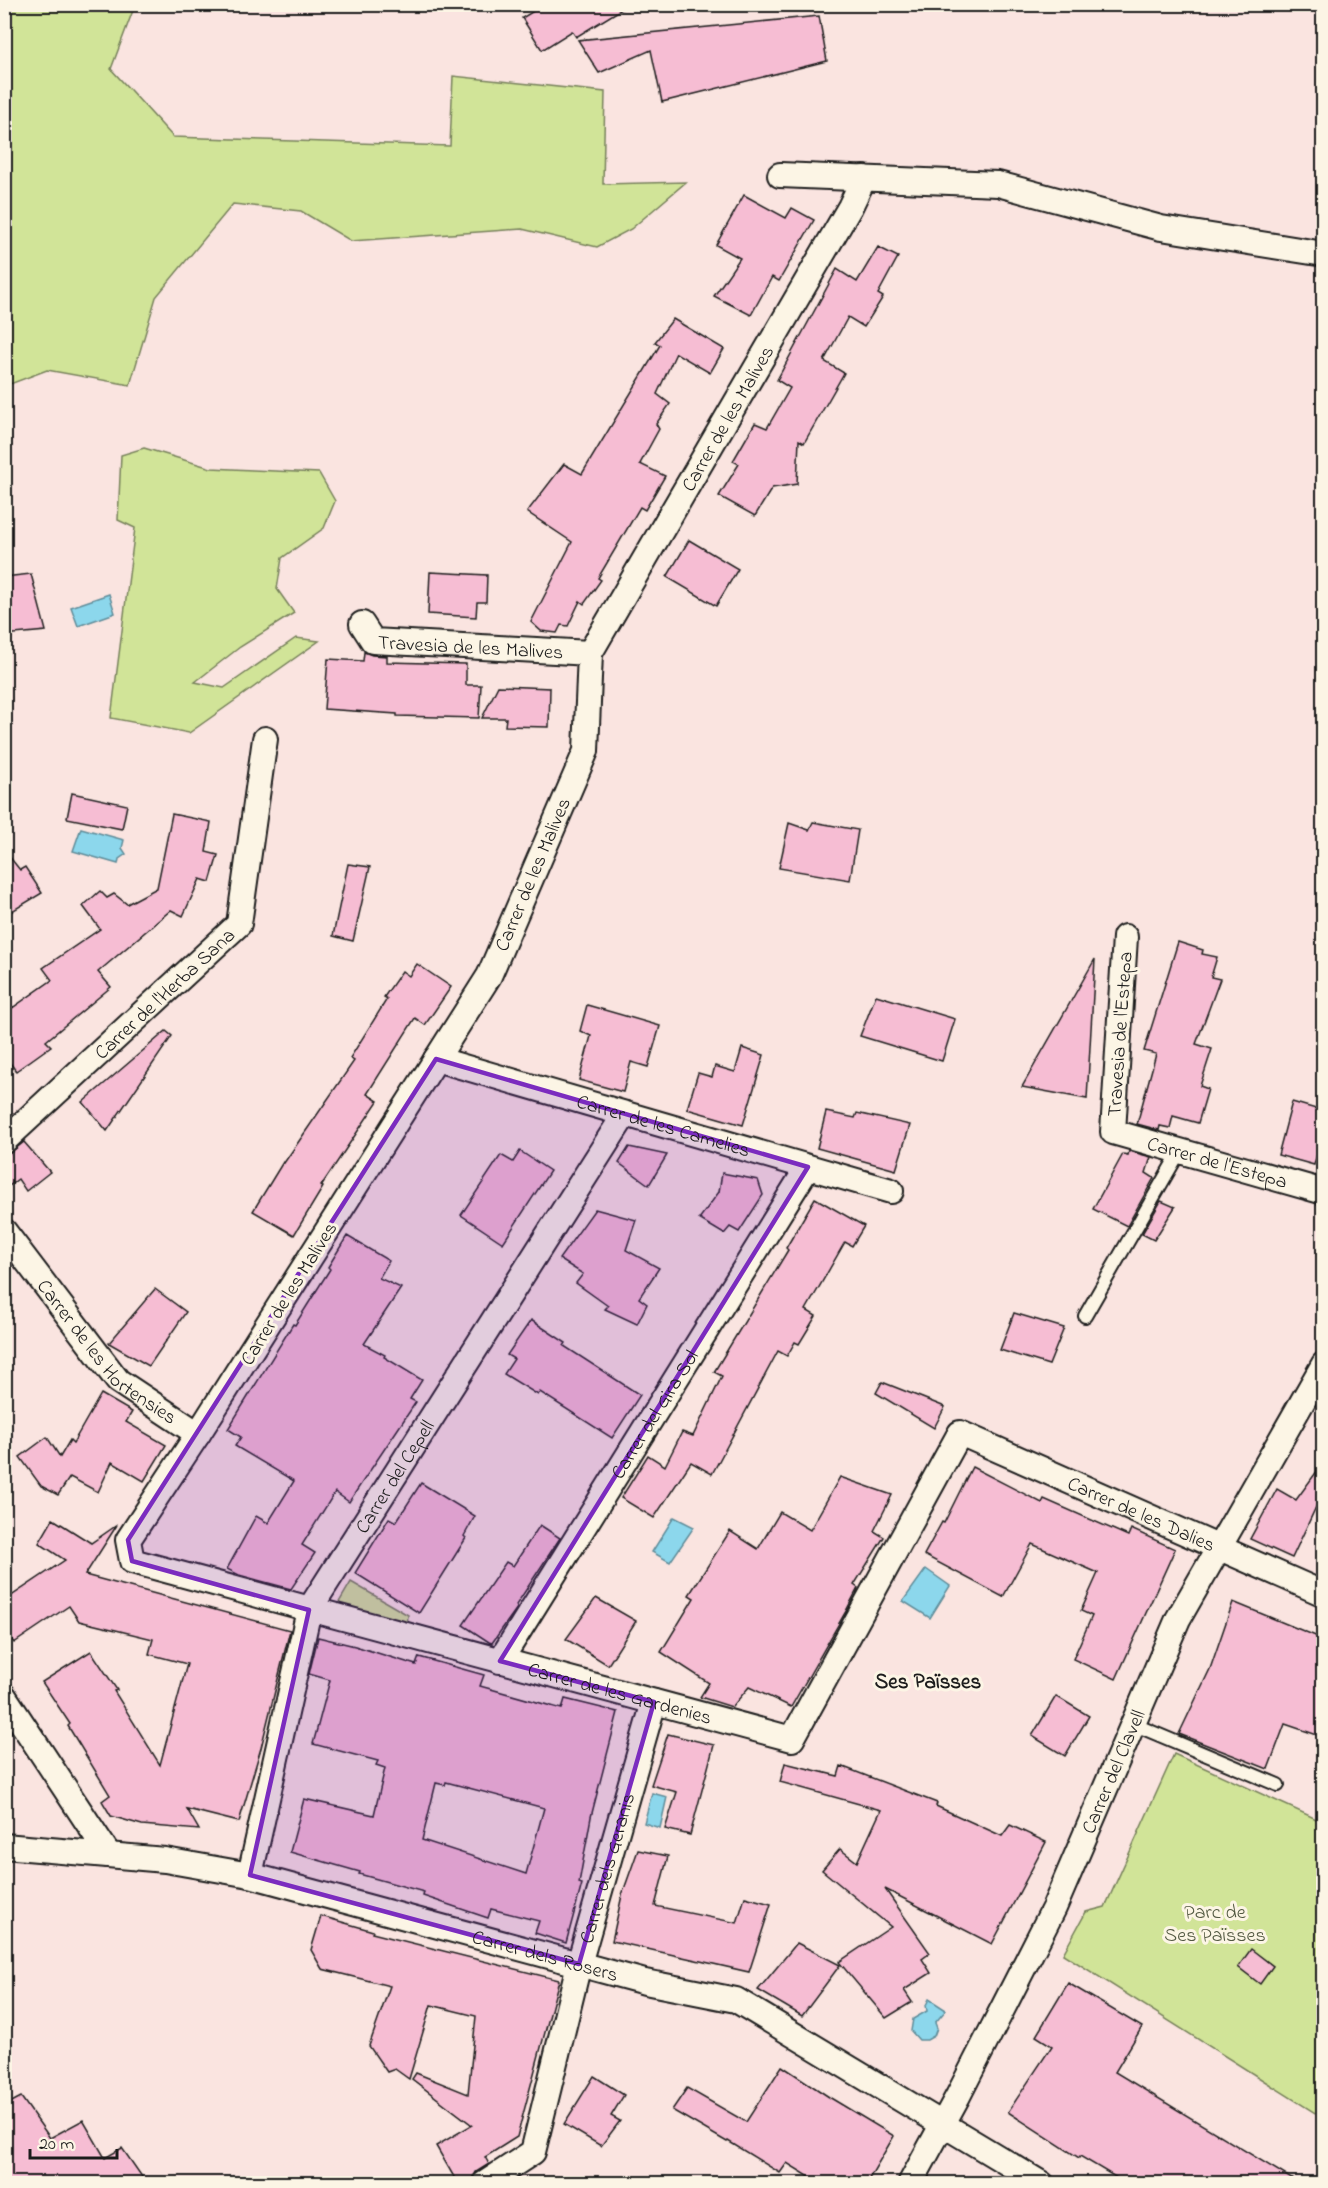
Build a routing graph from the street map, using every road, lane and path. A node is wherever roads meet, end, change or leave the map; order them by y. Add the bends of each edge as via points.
1 (780, 175) dead end
2 (864, 178) junction
3 (1323, 254) edge
4 (362, 624) dead end
5 (590, 653) junction
6 (265, 739) dead end
7 (1125, 937) dead end
8 (436, 1059) junction
9 (625, 1114) junction
10 (1113, 1132) joint
11 (4, 1141) edge
12 (1180, 1151) junction
13 (808, 1167) junction
14 (891, 1191) dead end
15 (1323, 1192) edge
16 (4, 1231) edge
17 (1085, 1316) dead end
18 (1323, 1364) edge
19 (960, 1432) joint
20 (198, 1434) junction
21 (128, 1540) joint
22 (1219, 1548) junction
23 (1323, 1594) edge
24 (309, 1610) junction
25 (500, 1661) junction
26 (4, 1696) edge
27 (654, 1702) junction
28 (1133, 1724) junction
29 (1278, 1785) dead end
30 (4, 1846) edge
31 (109, 1855) junction
32 (250, 1875) junction
33 (579, 1964) junction
34 (944, 2123) junction
35 (484, 2184) edge
36 (910, 2184) edge
37 (1042, 2184) edge

1 - 2 street
2 - 3 street via 998,184 1161,228
2 - 5 street, Carrer de les Malives
4 - 5 street, Travesia de les Malives via 373,642
5 - 8 street, Carrer de les Malives via 585,751 489,976
6 - 11 street, Carrer de l'Herba Sana via 239,924
7 - 10 street, Travesia de l'Estepa
8 - 9 street, Carrer de les Camelies
8 - 20 street, Carrer de les Malives
9 - 13 street, Carrer de les Camelies
9 - 24 street, Carrer del Cepell
10 - 12 street, Carrer de l'Estepa
12 - 15 street, Carrer de l'Estepa
12 - 17 lane
13 - 14 street, Carrer de les Camelies
13 - 25 street, Carrer del Gira Sol
16 - 20 street, Carrer de les Hortensies via 118,1381
18 - 22 street, Carrer del Clavell
19 - 22 street, Carrer de les Dalies
19 - 27 street, Carrer de les Gardenies via 792,1739
20 - 21 street, Carrer de les Malives
21 - 24 street, Carrer de les Gardenies via 132,1562
22 - 23 street, Carrer de les Dalies
22 - 28 street, Carrer del Clavell via 1178,1619
24 - 25 street, Carrer de les Gardenies
24 - 32 street, Carrer del Cepell
25 - 27 street, Carrer de les Gardenies
26 - 31 street
27 - 33 street, Carrer dels Geranis
28 - 29 lane
28 - 34 street, Carrer del Clavell via 1054,1908
30 - 31 street, Carrer dels Rosers
31 - 32 street, Carrer dels Rosers
32 - 33 street, Carrer dels Rosers
33 - 34 street, Carrer dels Rosers via 736,2000
33 - 35 street, Carrer dels Geranis via 533,2152
34 - 36 street, Carrer del Clavell
34 - 37 street, Carrer dels Rosers

